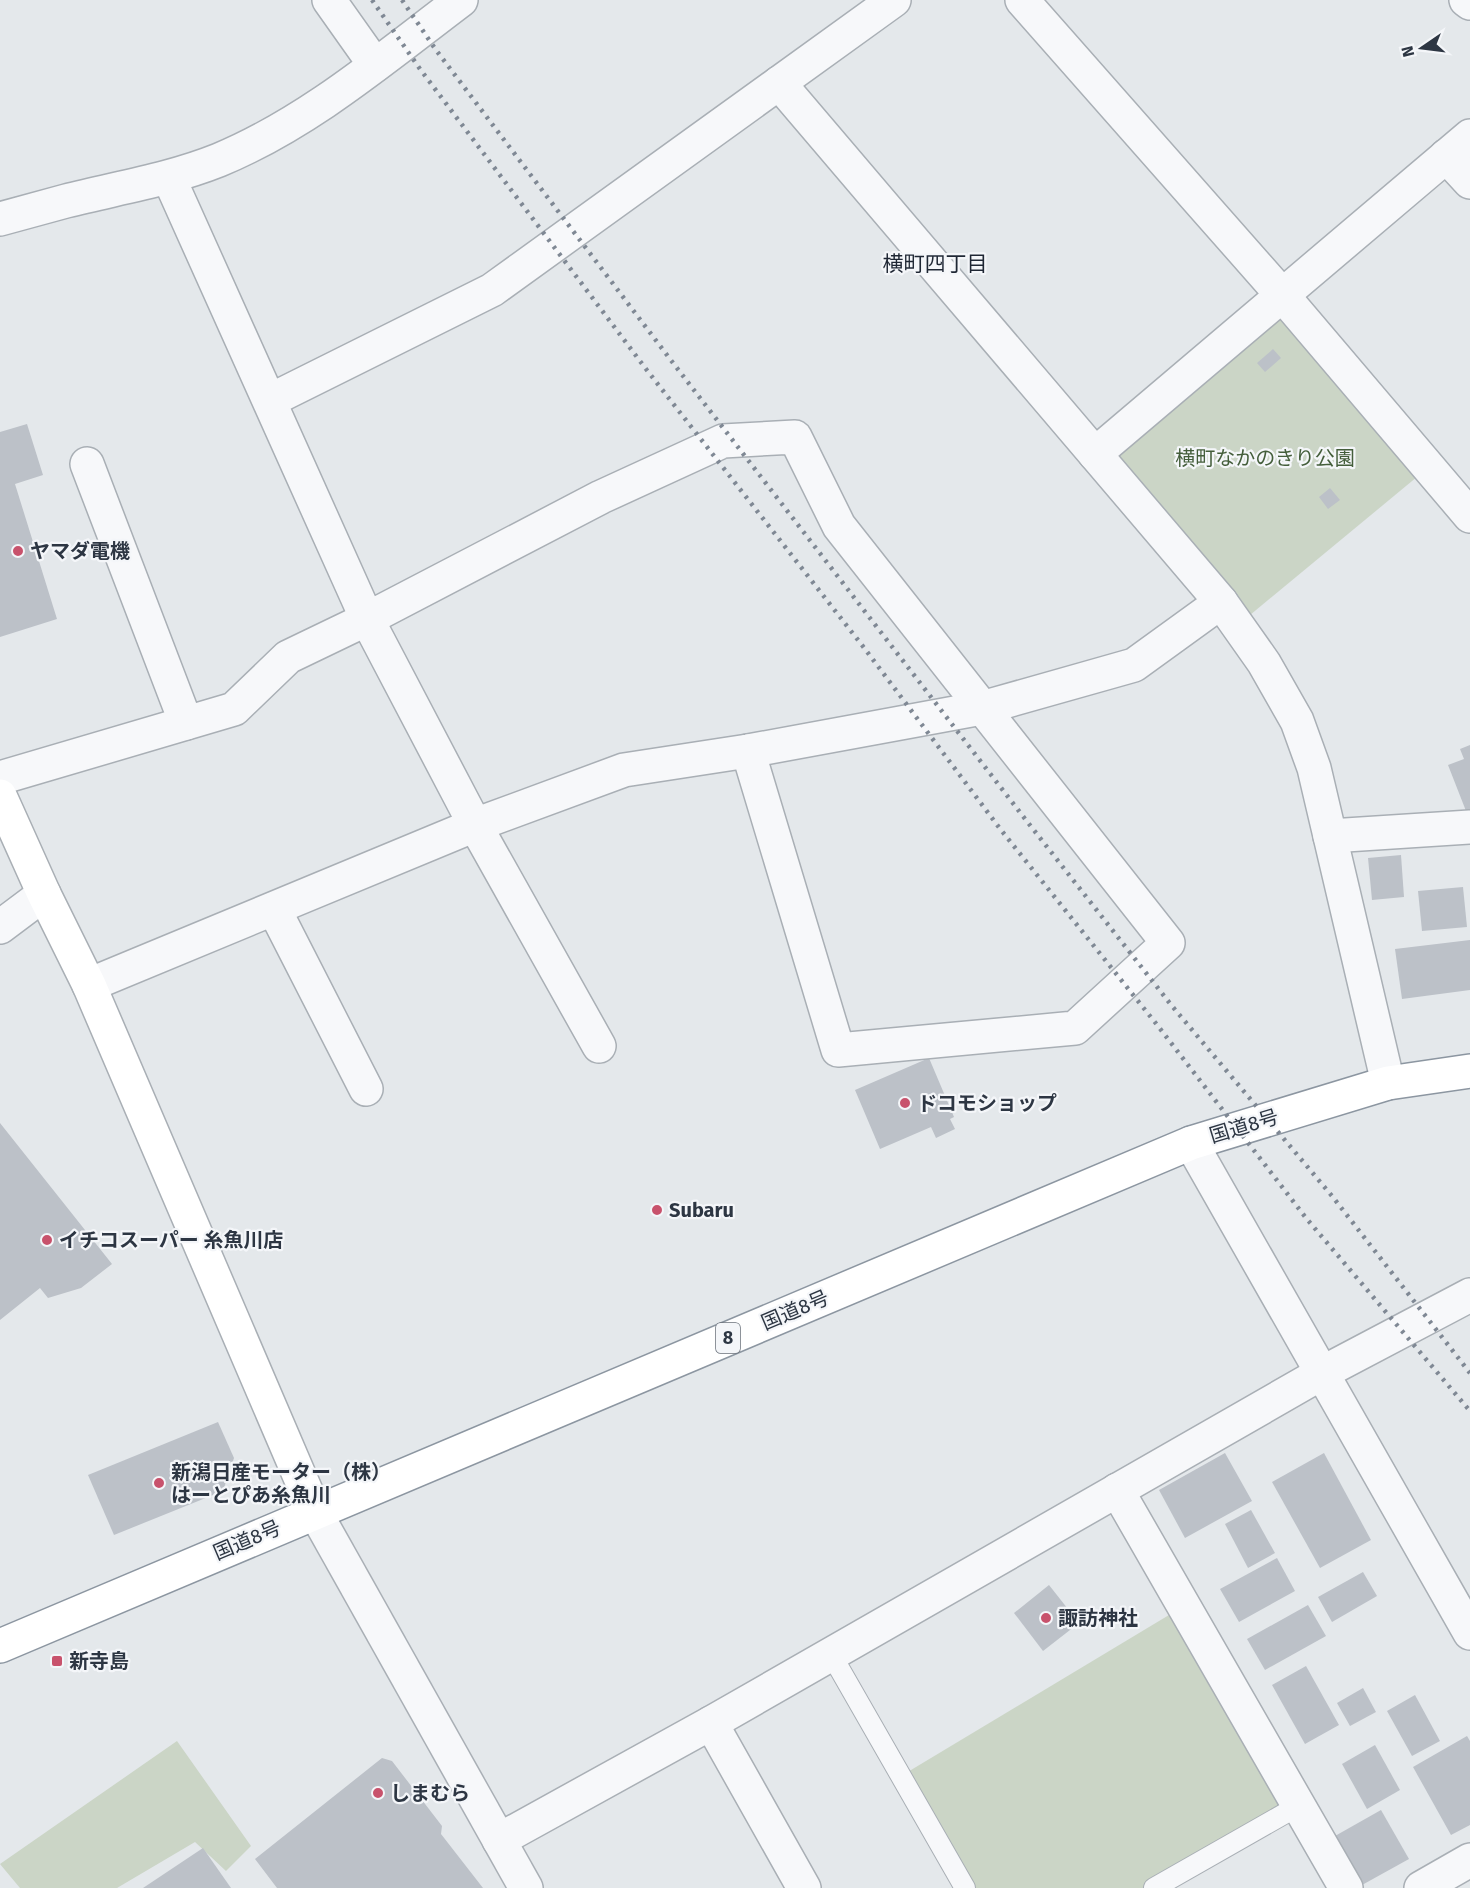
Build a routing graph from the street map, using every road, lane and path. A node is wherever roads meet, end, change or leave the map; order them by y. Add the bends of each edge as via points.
1 (329, 0) edge
2 (461, 0) edge
3 (894, 0) edge
4 (1022, 0) edge
5 (1466, 0) edge
6 (1470, 3) edge
7 (375, 65) junction
8 (779, 83) junction
9 (1458, 146) edge
10 (170, 178) junction
11 (1470, 182) edge
12 (0, 219) edge
13 (1283, 296) junction
14 (271, 400) junction
15 (1095, 454) junction
16 (87, 464) dead end
17 (1470, 516) edge
18 (1221, 602) junction
19 (367, 619) junction
20 (982, 708) junction
21 (186, 723) junction
22 (748, 751) junction
23 (0, 778) edge
24 (0, 796) edge
25 (475, 825) junction
26 (1470, 827) edge
27 (1330, 836) junction
28 (44, 894) junction
29 (274, 909) junction
30 (0, 927) edge
31 (89, 985) junction
32 (599, 1046) dead end
33 (1470, 1071) edge
34 (1388, 1083) junction
35 (366, 1089) dead end
36 (1191, 1143) junction
37 (1470, 1295) edge
38 (1322, 1373) junction
39 (1117, 1490) junction
40 (315, 1512) junction
41 (1470, 1633) edge
42 (0, 1646) edge
43 (831, 1654) junction
44 (711, 1723) junction
45 (1298, 1806) junction
46 (499, 1840) junction
47 (1470, 1860) edge
48 (526, 1888) edge
49 (804, 1888) edge
50 (965, 1888) edge
51 (1154, 1888) edge
52 (1346, 1888) edge
53 (1421, 1888) edge

1 - 7 street
2 - 7 street
3 - 8 street
4 - 13 street
5 - 6 street
7 - 10 street via 294,122 220,159
8 - 14 street via 492,290
8 - 15 street
9 - 11 street
9 - 13 street
10 - 12 street
10 - 14 street
13 - 15 street
13 - 17 street
14 - 19 street
15 - 18 street
16 - 21 street
18 - 20 street via 1134,665
18 - 27 street via 1264,663 1297,721 1314,768
19 - 20 street via 601,497 723,441 795,437 839,526
19 - 21 street via 288,657 234,709
19 - 25 street
20 - 22 street
20 - 22 street via 1168,943 1075,1028 838,1050
21 - 23 street
22 - 25 street via 624,770
24 - 28 main road
25 - 29 street
25 - 32 street
26 - 27 street
27 - 34 street
28 - 30 street
28 - 31 main road
29 - 31 street
29 - 35 street
31 - 40 main road
33 - 34 main road, 国道8号 / 8
34 - 36 main road, 国道8号 / 8
36 - 38 street
36 - 40 main road, 国道8号 / 8
37 - 38 street
38 - 39 street
38 - 41 street
39 - 43 street
39 - 45 street
40 - 42 main road, 国道8号 / 8
40 - 46 street
43 - 44 street
43 - 50 lane
44 - 46 street
44 - 49 street
45 - 51 lane
45 - 52 street
46 - 48 street
47 - 53 street

